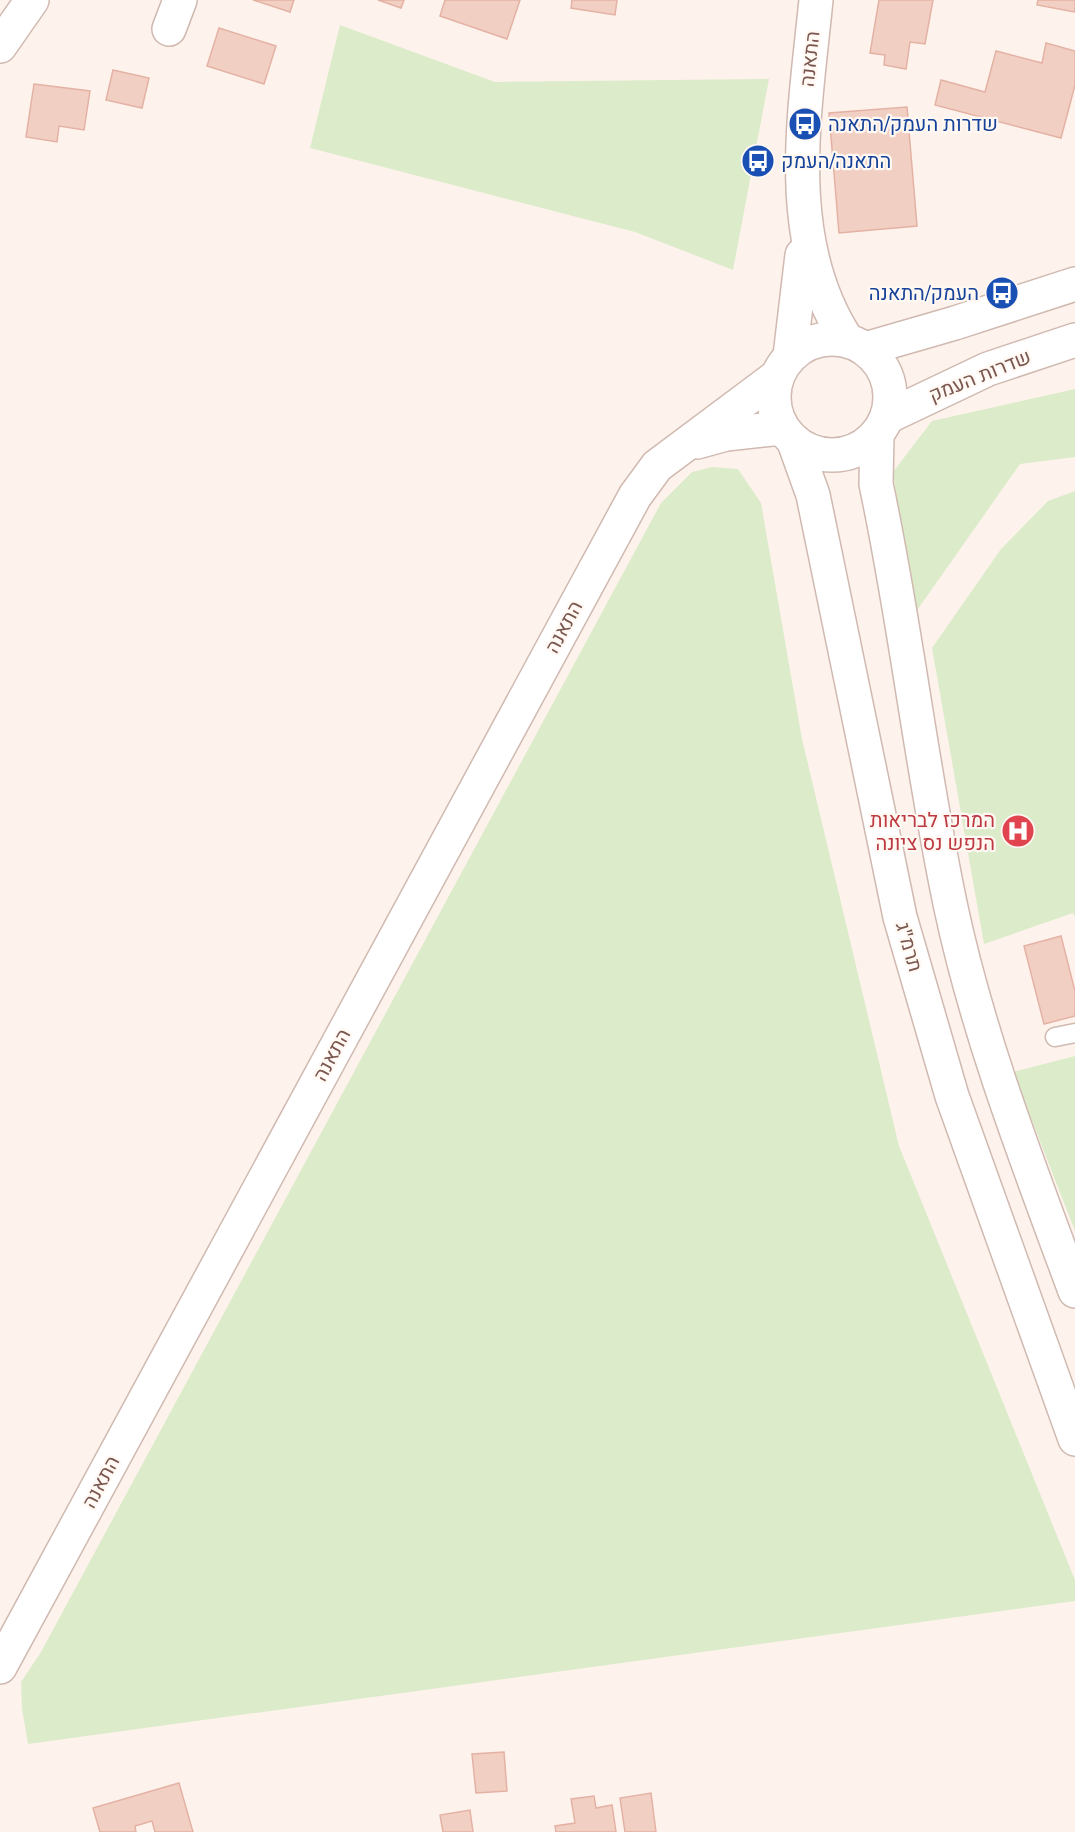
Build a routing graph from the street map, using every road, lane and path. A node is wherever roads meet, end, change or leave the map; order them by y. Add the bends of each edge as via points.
1 (32, 0) edge
2 (816, 0) edge
3 (0, 46) edge
4 (806, 226) junction
5 (1075, 284) edge
6 (1075, 340) edge
7 (856, 344) junction
8 (783, 366) junction
9 (882, 425) junction
10 (788, 435) junction
11 (677, 452) junction
12 (1075, 1033) edge
13 (1055, 1037) dead end
14 (1075, 1291) edge
15 (1075, 1439) edge
16 (0, 1667) edge

1 - 3 street
2 - 4 street, התאנה via 802,138
4 - 7 street, התאנה via 824,303
4 - 8 street, התאנה
5 - 7 street via 956,323
6 - 9 street, שדרות העמק via 988,369
7 - 8 street via 831,338 816,340 802,346
7 - 9 street via 885,372 890,387
8 - 10 street via 774,403
8 - 11 street, התאנה
9 - 10 street via 863,446 828,455 810,451
9 - 14 street via 876,484 951,908 1009,1109
10 - 11 street, התאנה via 726,434
10 - 15 street, תרמ"ג via 813,495 900,917 952,1096
11 - 16 street, התאנה via 657,466 634,496
12 - 13 lane

